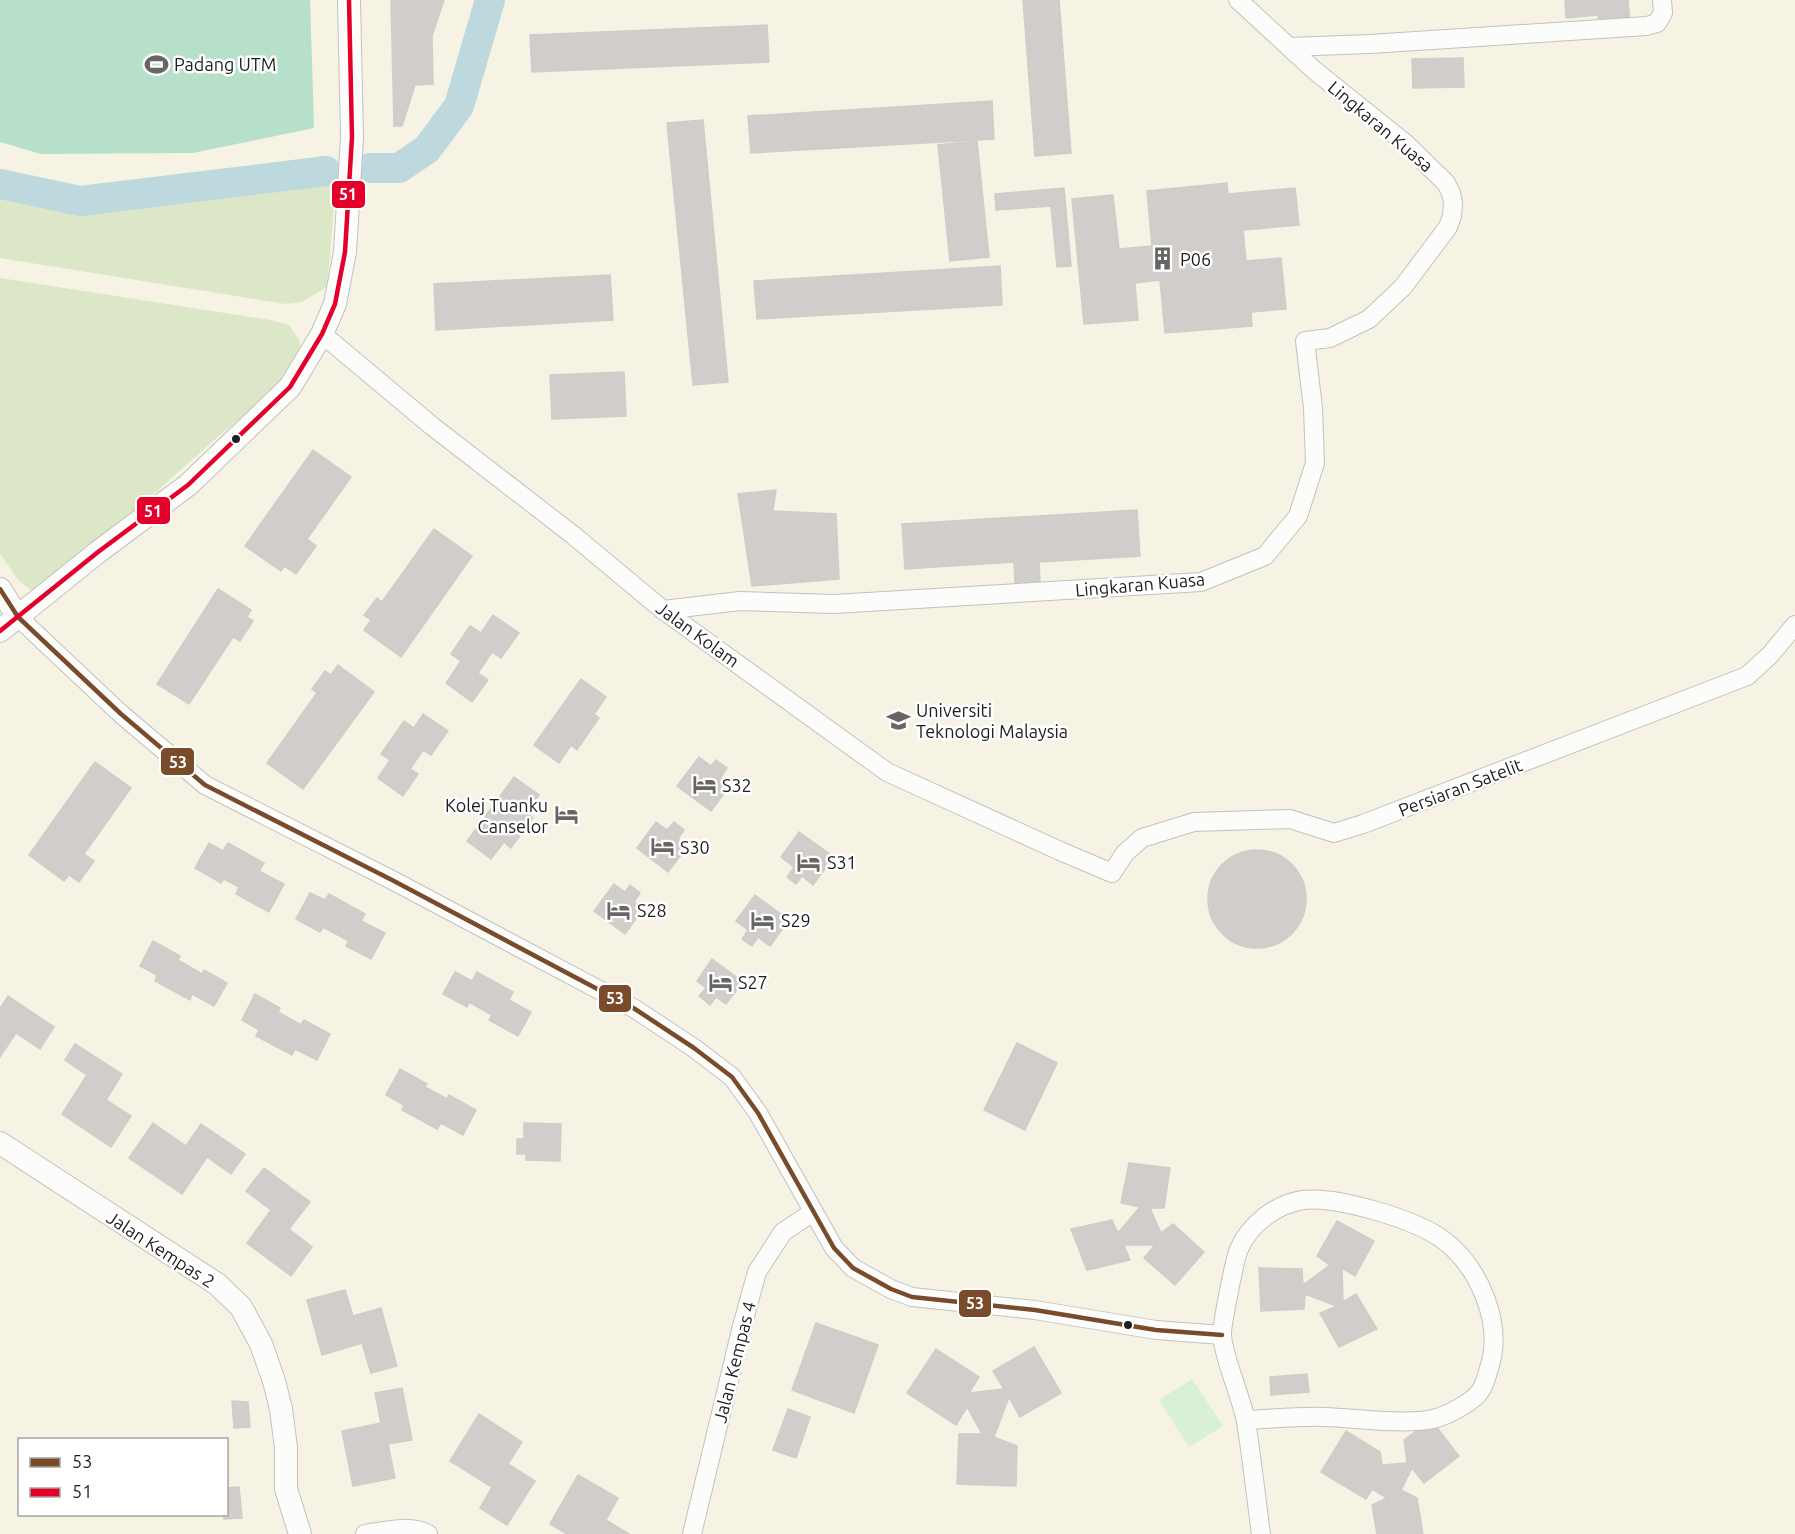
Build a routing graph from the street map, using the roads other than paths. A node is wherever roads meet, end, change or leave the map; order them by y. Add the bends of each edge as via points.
1 (349, 0) edge
2 (1238, 0) edge
3 (1662, 0) edge
4 (1288, 47) junction
5 (322, 334) junction
6 (0, 589) edge
7 (663, 610) junction
8 (18, 617) junction
9 (1795, 625) edge
10 (0, 632) edge
11 (1112, 873) joint
12 (0, 1143) edge
13 (813, 1212) junction
14 (1222, 1335) junction
15 (1246, 1420) junction
16 (300, 1534) edge
17 (365, 1534) edge
18 (428, 1534) edge
19 (692, 1534) edge
20 (1261, 1534) edge

1 - 5 street via 352,137 345,252 335,304
2 - 4 street, Lingkaran Kuasa
3 - 4 street via 1663,13 1657,23 1647,26
4 - 7 street, Lingkaran Kuasa via 1405,142 1446,183 1452,210 1448,227 1403,287 1369,320 1330,338 1305,341 1315,463 1298,516 1265,556 1201,582 834,604 740,602
5 - 7 street, Jalan Kolam
5 - 8 street via 290,387 188,485
6 - 8 street
7 - 11 street, Jalan Kolam via 887,772
8 - 10 street
8 - 13 street via 121,714 205,785 635,1009 694,1048 732,1077 758,1113
9 - 11 street, Persiaran Satelit via 1748,676 1363,824 1329,833 1290,819 1194,822 1143,838 1125,853
12 - 16 street, Jalan Kempas 2 via 217,1284 241,1307 261,1344 274,1381 286,1448 286,1489
13 - 14 street via 834,1248 853,1268 912,1297 1035,1310 1156,1330
13 - 19 street, Jalan Kempas 4 via 783,1232 758,1272
14 - 15 street
14 - 15 street via 1238,1250 1251,1228 1286,1204 1306,1200 1345,1204 1398,1217 1442,1239 1468,1267 1490,1314 1494,1341 1481,1391 1466,1404 1434,1419
15 - 20 street
17 - 18 street via 398,1530

